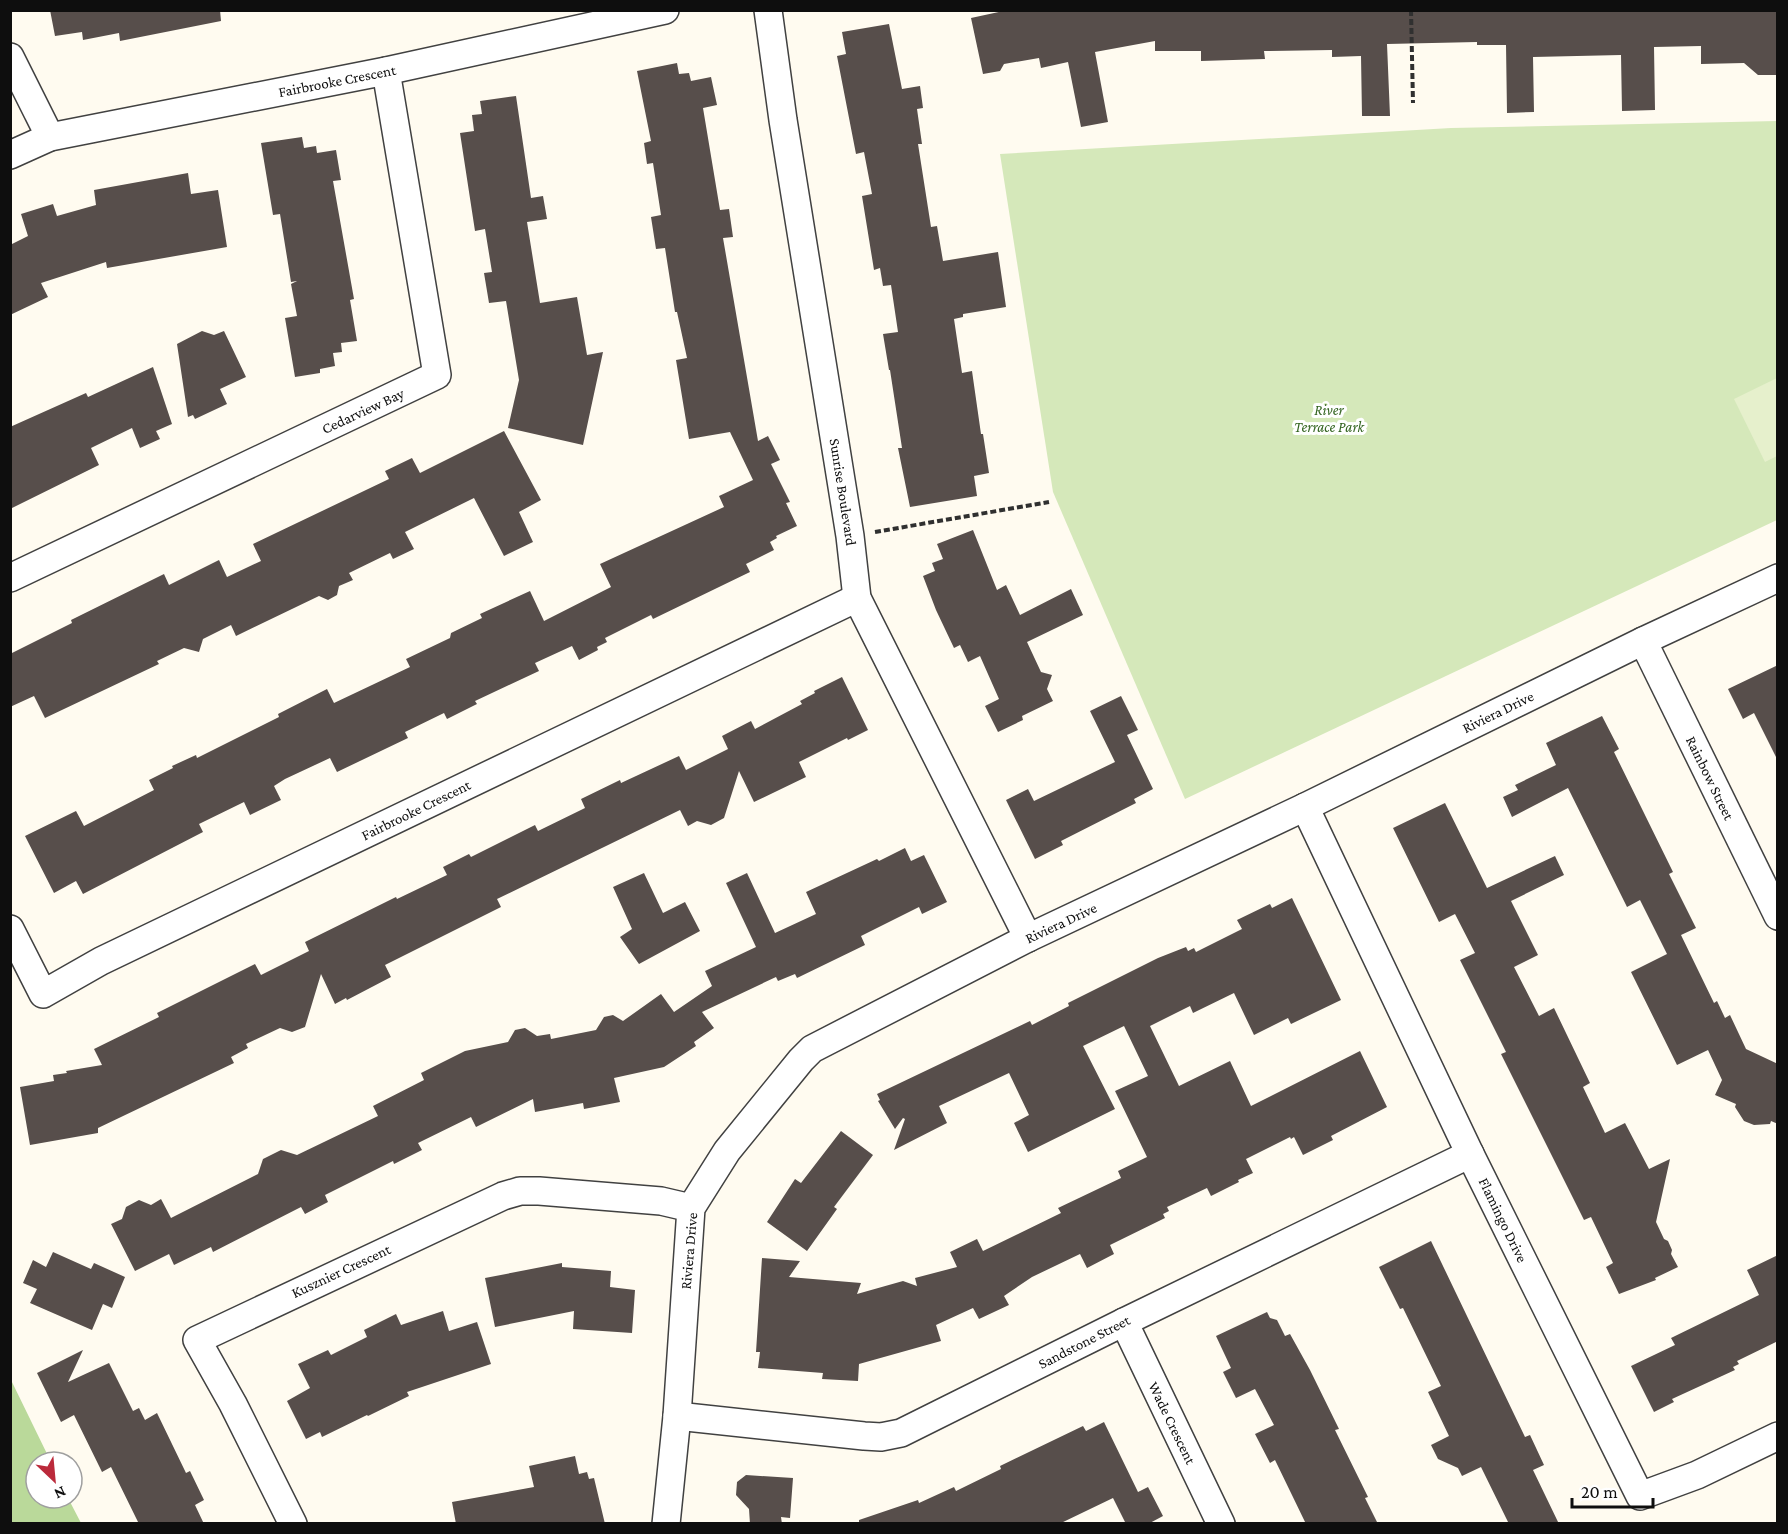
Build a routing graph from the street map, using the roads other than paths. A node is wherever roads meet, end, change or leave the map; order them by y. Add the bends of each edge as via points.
1 (665, 10) edge
2 (768, 10) edge
3 (10, 57) edge
4 (386, 71) junction
5 (50, 137) junction
6 (10, 155) edge
7 (10, 578) edge
8 (1778, 578) edge
9 (857, 598) junction
10 (1643, 641) junction
11 (1305, 807) junction
12 (1778, 916) edge
13 (10, 929) edge
14 (1028, 939) junction
15 (1470, 1154) junction
16 (691, 1208) junction
17 (1124, 1322) junction
18 (677, 1416) junction
19 (1778, 1436) edge
20 (293, 1524) edge
21 (666, 1524) edge
22 (1221, 1524) edge

1 - 4 street, Fairbrooke Crescent
2 - 9 street, Sunrise Boulevard
3 - 5 street
4 - 5 street, Fairbrooke Crescent
4 - 7 street, Cedarview Bay via 437,375
5 - 6 street, Fairbrooke Crescent
8 - 10 street, Riviera Drive
9 - 13 street, Fairbrooke Crescent via 112,956 43,994
9 - 14 street, Sunrise Boulevard
10 - 11 street, Riviera Drive
10 - 12 street, Rainbow Street
11 - 14 street, Riviera Drive
11 - 15 street, Flamingo Drive
14 - 16 street, Riviera Drive via 812,1049 727,1151
15 - 17 street, Sandstone Street
15 - 19 street, Flamingo Drive via 1640,1496 1697,1475
16 - 18 street, Riviera Drive
16 - 20 street, Kusznier Crescent via 661,1201 520,1191 197,1340 234,1404
17 - 18 street, Sandstone Street via 901,1433 864,1436
17 - 22 street, Wade Crescent
18 - 21 street, Riviera Drive

